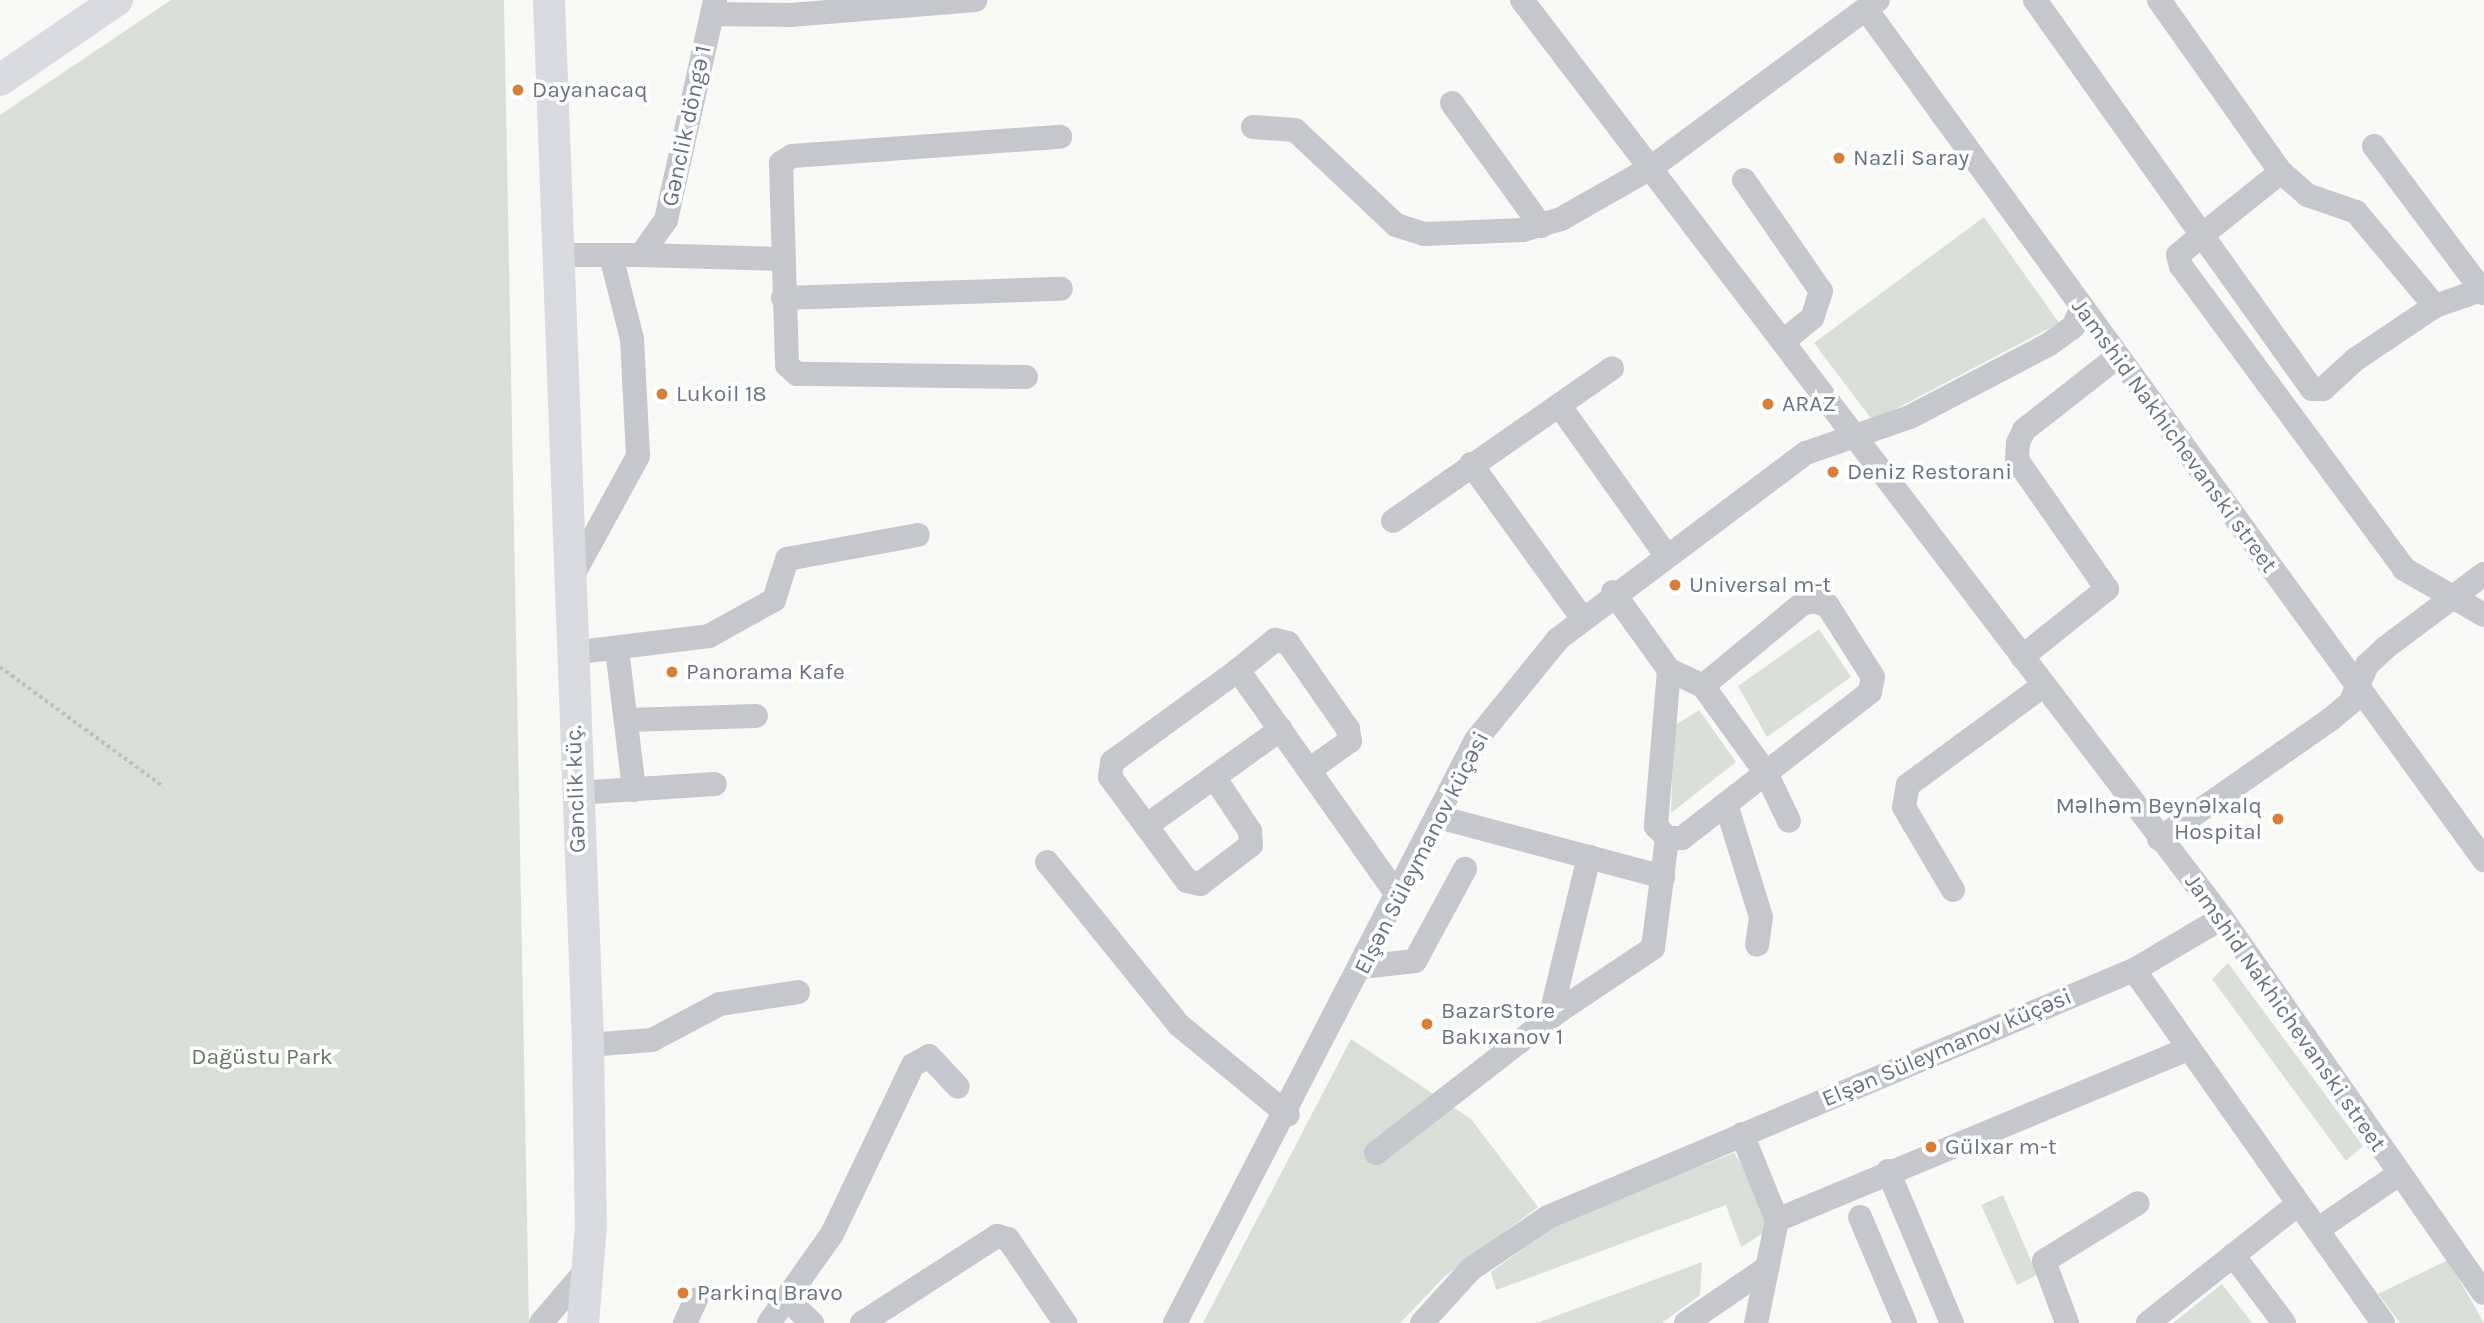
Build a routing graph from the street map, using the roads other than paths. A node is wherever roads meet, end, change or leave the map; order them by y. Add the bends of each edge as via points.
1 (117, 0) edge
2 (975, 0) edge
3 (1522, 0) edge
4 (2035, 0) edge
5 (2159, 0) edge
6 (548, 2) edge
7 (1872, 5) edge
8 (713, 7) edge
9 (0, 80) edge
10 (1452, 103) dead end
11 (1253, 127) dead end
12 (1060, 137) dead end
13 (2374, 146) dead end
14 (1652, 167) junction
15 (2281, 172) junction
16 (1744, 180) dead end
17 (1541, 226) junction
18 (2202, 235) junction
19 (559, 255) junction
20 (641, 255) junction
21 (611, 256) junction
22 (780, 259) junction
23 (1061, 289) dead end
24 (2483, 291) edge
25 (782, 298) junction
26 (2435, 306) junction
27 (2081, 310) junction
28 (1784, 341) junction
29 (2117, 357) junction
30 (1612, 368) dead end
31 (1026, 377) dead end
32 (1559, 405) junction
33 (1853, 436) junction
34 (1471, 464) junction
35 (1393, 521) dead end
36 (918, 535) dead end
37 (1666, 555) junction
38 (2484, 574) edge
39 (567, 586) junction
40 (1613, 592) junction
41 (2450, 600) junction
42 (2484, 615) edge
43 (1582, 618) junction
44 (617, 649) junction
45 (571, 653) junction
46 (2022, 657) junction
47 (1238, 670) junction
48 (1669, 670) junction
49 (1703, 686) junction
50 (2043, 686) junction
51 (2357, 686) junction
52 (756, 716) dead end
53 (628, 720) junction
54 (1281, 729) junction
55 (1309, 769) junction
56 (1766, 773) junction
57 (1214, 778) junction
58 (715, 784) dead end
59 (634, 790) junction
60 (576, 793) junction
61 (1726, 804) junction
62 (1437, 817) junction
63 (1788, 821) dead end
64 (1146, 826) junction
65 (1667, 838) junction
66 (2159, 839) junction
67 (1589, 857) junction
68 (2484, 860) edge
69 (1047, 862) dead end
70 (1465, 869) dead end
71 (1663, 877) junction
72 (1953, 890) dead end
73 (1398, 896) junction
74 (2222, 918) junction
75 (1757, 945) dead end
76 (1362, 967) junction
77 (2134, 970) junction
78 (798, 992) dead end
79 (1550, 1018) junction
80 (588, 1045) junction
81 (2187, 1049) junction
82 (958, 1087) dead end
83 (1287, 1115) junction
84 (1742, 1135) junction
85 (1376, 1153) dead end
86 (1888, 1171) junction
87 (2399, 1174) junction
88 (2138, 1203) dead end
89 (2298, 1204) junction
90 (1860, 1217) dead end
91 (1777, 1220) junction
92 (2316, 1230) junction
93 (2233, 1255) junction
94 (1768, 1267) junction
95 (589, 1268) junction
96 (2484, 1293) edge
97 (696, 1299) dead end
98 (787, 1299) junction
99 (541, 1323) edge
100 (583, 1323) edge
101 (685, 1323) edge
102 (769, 1323) edge
103 (812, 1323) edge
104 (862, 1323) edge
105 (1065, 1323) edge
106 (1175, 1323) edge
107 (1422, 1323) edge
108 (1686, 1323) edge
109 (1756, 1323) edge
110 (1905, 1323) edge
111 (1952, 1323) edge
112 (2067, 1323) edge
113 (2148, 1323) edge
114 (2284, 1323) edge
115 (2383, 1323) edge

1 - 9 main road
2 - 8 street via 804,15
3 - 14 street, Jamshid Nakhichevanski street
4 - 18 street
5 - 15 street
6 - 19 main road, Gənclik küç.
7 - 14 street
7 - 27 street, Jamshid Nakhichevanski street
8 - 20 street, Gənclik döngə 1 via 678,185 666,220
10 - 17 street
11 - 17 street via 1294,130 1384,219 1405,228 1452,234
12 - 22 street via 792,156 781,163
13 - 24 street
14 - 17 street
14 - 28 street, Jamshid Nakhichevanski street
15 - 18 street
15 - 26 street via 2307,195 2356,212
16 - 28 street via 1821,291 1812,318
18 - 26 street via 2312,388 2323,389 2356,359
18 - 41 street via 2178,255 2181,266 2404,569
19 - 21 street
19 - 39 main road, Gənclik küç.
20 - 21 street
20 - 22 street
21 - 39 street via 632,339 638,456
22 - 25 street
23 - 25 street
24 - 26 street
25 - 31 street via 787,365 797,374
27 - 29 street, Jamshid Nakhichevanski street
27 - 33 street, Elşən Süleymanov küçəsi via 2073,327 2048,345 1910,417
28 - 33 street, Jamshid Nakhichevanski street
29 - 46 street via 2024,430 2018,443 2017,460 2107,589
29 - 51 street, Jamshid Nakhichevanski street
30 - 32 street
32 - 34 street
32 - 37 street
33 - 37 street, Elşən Süleymanov küçəsi via 1805,453
33 - 46 street, Jamshid Nakhichevanski street
34 - 35 street
34 - 43 street
36 - 44 street via 787,559 774,600 709,636
37 - 40 street, Elşən Süleymanov küçəsi
38 - 41 street
39 - 45 main road, Gənclik küç.
40 - 43 street, Elşən Süleymanov küçəsi
40 - 48 street
41 - 42 street
41 - 51 street via 2385,648
43 - 62 street, Elşən Süleymanov küçəsi via 1558,639 1476,740
44 - 45 street
44 - 53 street
45 - 60 main road, Gənclik küç.
46 - 50 street, Jamshid Nakhichevanski street
47 - 54 street
47 - 55 street via 1275,640 1296,653 1348,729 1350,741
47 - 64 street via 1112,762 1110,777
48 - 49 street
48 - 65 street via 1656,826
49 - 56 street
49 - 56 street via 1802,604 1828,606 1873,677 1870,692
50 - 66 street, Jamshid Nakhichevanski street
50 - 72 street via 1908,785 1904,807
51 - 66 street via 2331,719
51 - 68 street, Jamshid Nakhichevanski street
52 - 53 street
53 - 59 street
54 - 55 street
54 - 57 street
55 - 73 street
56 - 61 street
56 - 63 street
57 - 64 street
57 - 64 street via 1250,831 1251,845 1200,884 1187,881
58 - 59 street
59 - 60 street
60 - 80 main road, Gənclik küç.
61 - 65 street via 1682,838
61 - 75 street via 1761,917
62 - 67 street
62 - 73 street, Elşən Süleymanov küçəsi
65 - 71 street
66 - 74 street, Jamshid Nakhichevanski street
67 - 71 street
67 - 79 street
69 - 83 street via 1179,1026
70 - 76 street via 1415,961
71 - 79 street via 1653,948
73 - 76 street, Elşən Süleymanov küçəsi
74 - 77 street, Elşən Süleymanov küçəsi
74 - 87 street, Jamshid Nakhichevanski street
76 - 83 street, Elşən Süleymanov küçəsi
77 - 81 street
77 - 84 street, Elşən Süleymanov küçəsi
78 - 80 street via 720,1004 652,1040
79 - 85 street
80 - 95 main road, Gənclik küç.
81 - 86 street
81 - 89 street
82 - 98 street via 929,1056 913,1065 848,1207
83 - 106 street, Elşən Süleymanov küçəsi
84 - 91 street
84 - 107 street, Elşən Süleymanov küçəsi via 1548,1217 1471,1269
86 - 91 street
86 - 111 street
87 - 92 street
87 - 96 street, Jamshid Nakhichevanski street
88 - 112 street via 2044,1261
89 - 92 street
89 - 93 street
90 - 110 street
91 - 94 street
92 - 115 street
93 - 113 street
93 - 114 street
94 - 108 street
94 - 109 street
95 - 99 street
95 - 100 main road, Gənclik küç.
97 - 101 street
98 - 102 street
98 - 103 street
104 - 105 street via 997,1236 1008,1239

